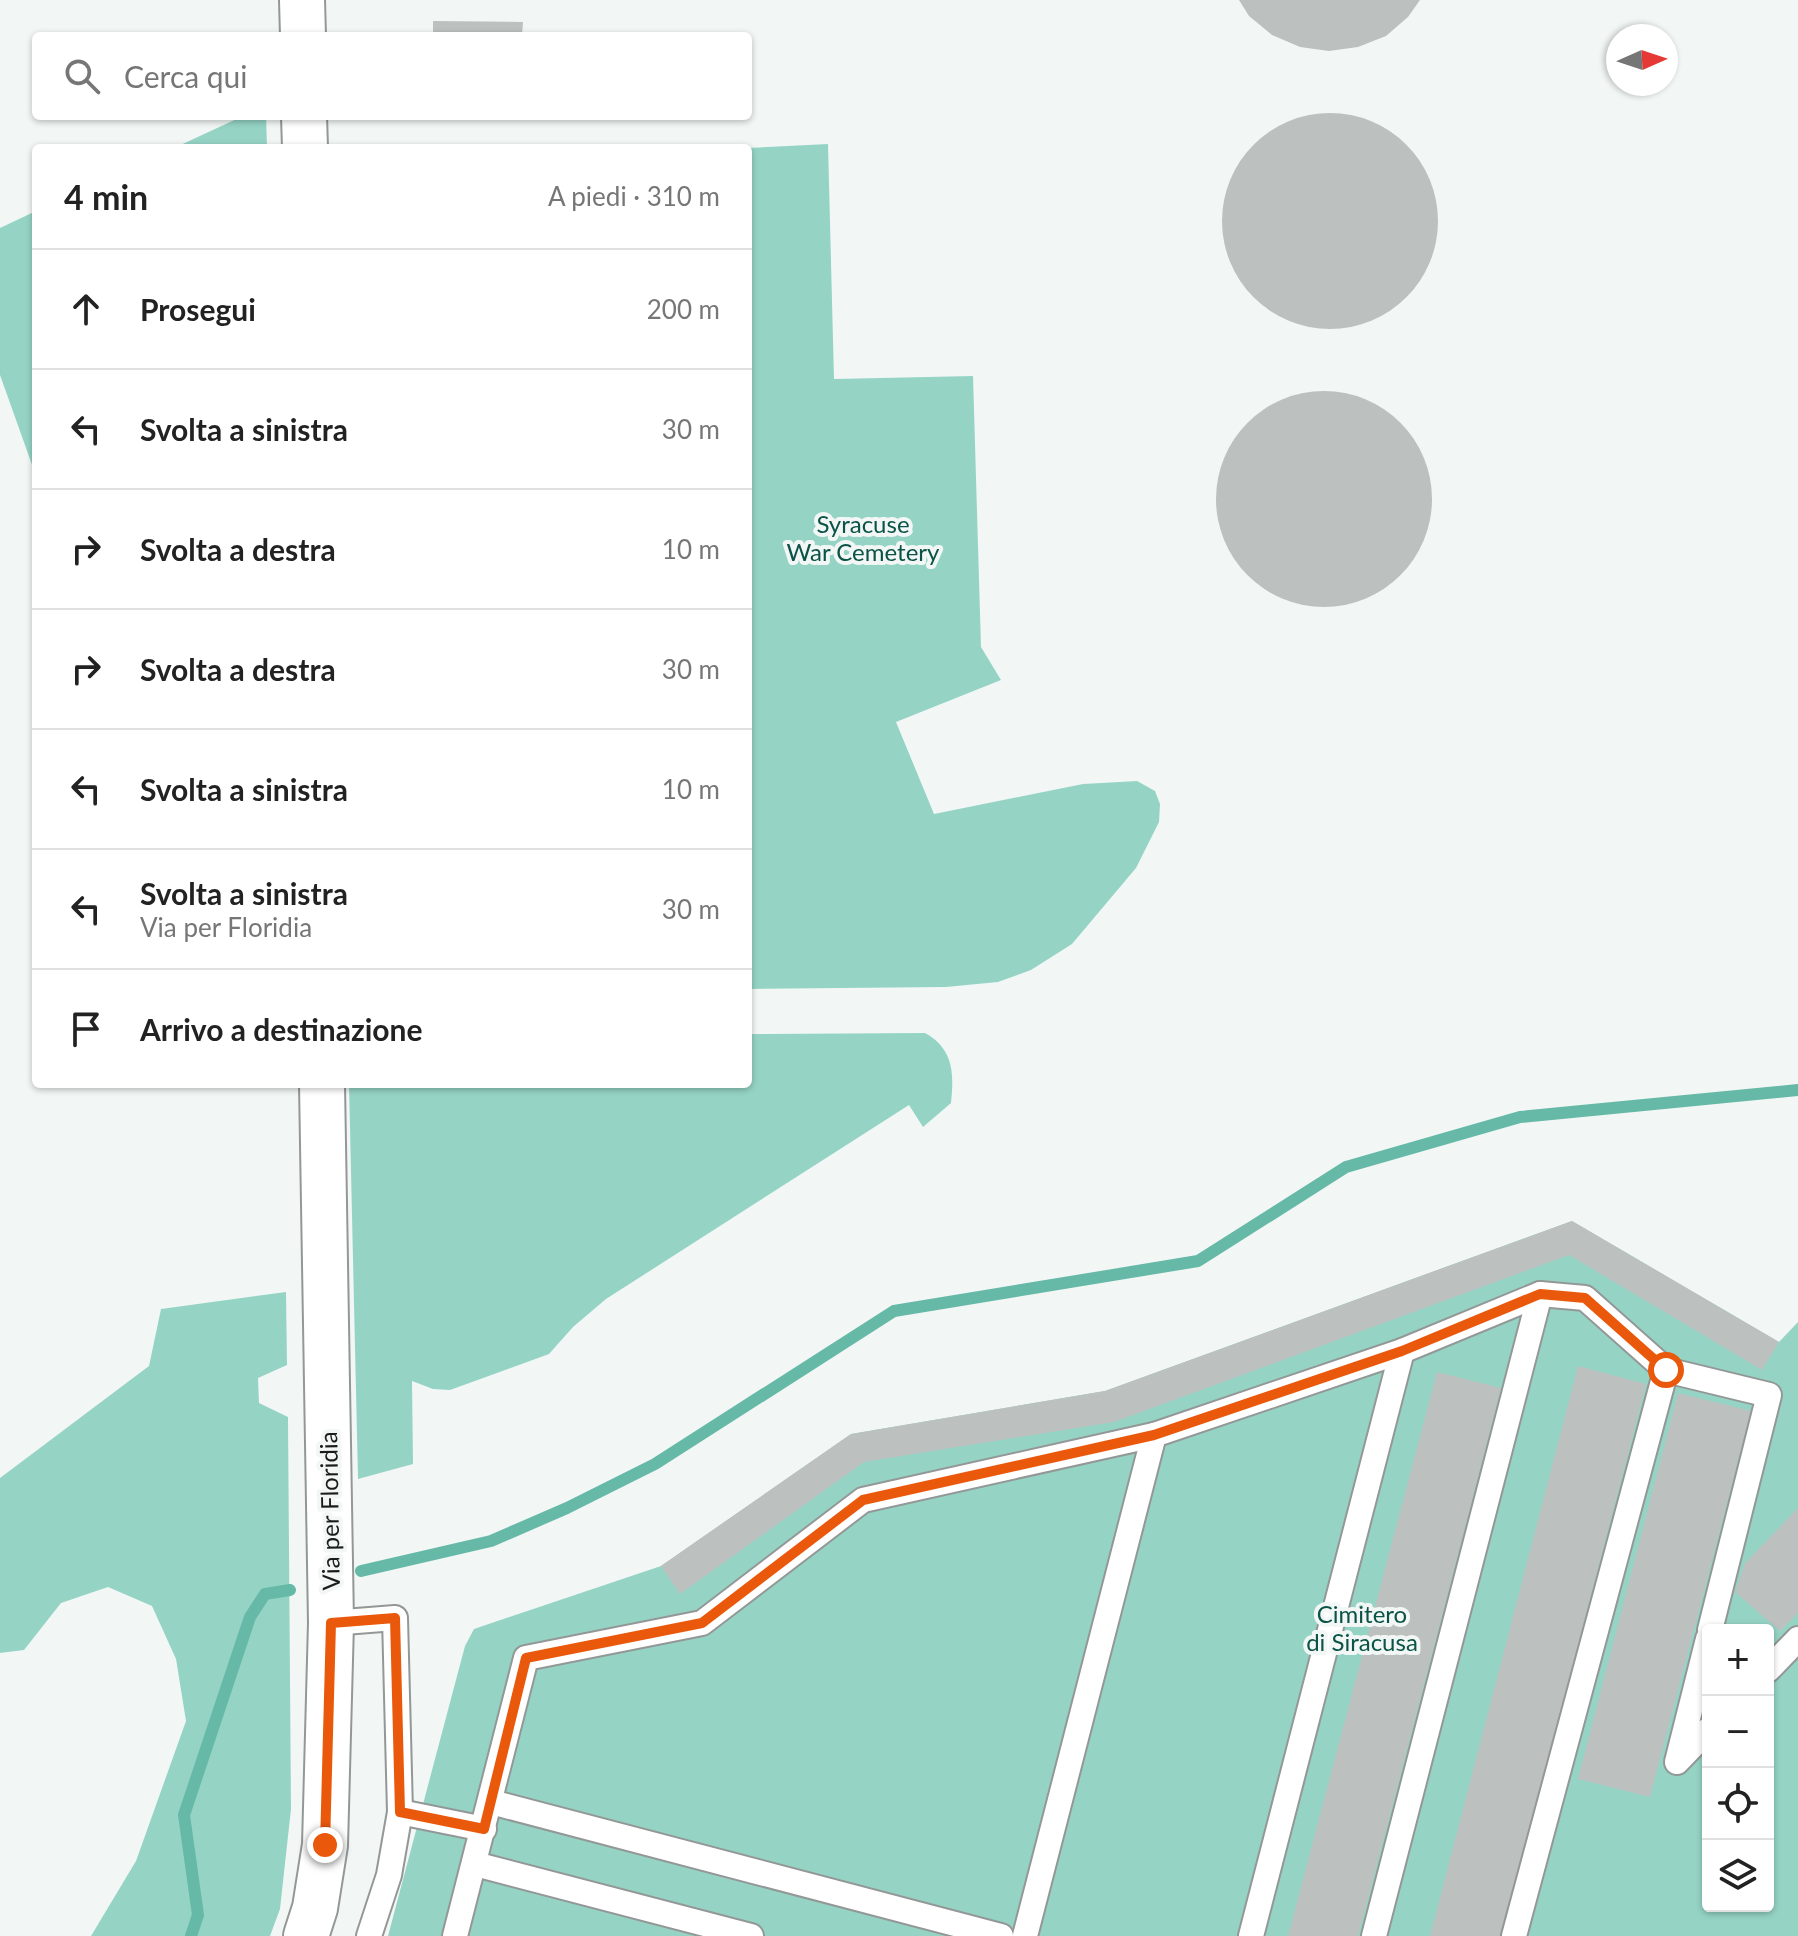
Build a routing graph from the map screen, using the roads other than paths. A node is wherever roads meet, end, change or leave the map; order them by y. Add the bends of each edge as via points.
1 (302, 0) edge
2 (303, 32) edge
3 (304, 120) edge
4 (305, 144) edge
5 (322, 1088) edge
6 (1540, 1294) junction
7 (1402, 1351) junction
8 (1666, 1370) junction
9 (1154, 1435) junction
10 (331, 1623) junction
11 (1712, 1624) edge
12 (1798, 1639) edge
13 (1702, 1663) edge
14 (1774, 1664) edge
15 (1702, 1736) edge
16 (491, 1802) junction
17 (400, 1812) junction
18 (484, 1829) junction
19 (475, 1864) junction
20 (306, 1936) edge
21 (369, 1936) edge
22 (455, 1936) edge
23 (751, 1936) edge
24 (1001, 1936) edge
25 (1025, 1936) edge
26 (1251, 1936) edge
27 (1374, 1936) edge
28 (1514, 1936) edge

1 - 2 main road
3 - 4 main road
5 - 10 main road, Via per Floridia
6 - 7 lane
6 - 8 lane via 1585,1298
6 - 27 lane
7 - 9 lane
7 - 26 lane
8 - 11 lane via 1769,1395
8 - 28 lane
9 - 16 lane via 863,1500 702,1623 526,1658
9 - 25 lane
10 - 17 lane via 395,1618
10 - 20 main road, Via per Floridia via 325,1845
12 - 14 lane
13 - 15 lane via 1677,1762
16 - 18 lane
16 - 24 lane
17 - 18 lane
17 - 21 lane via 389,1875
18 - 19 lane
19 - 22 lane
19 - 23 lane

